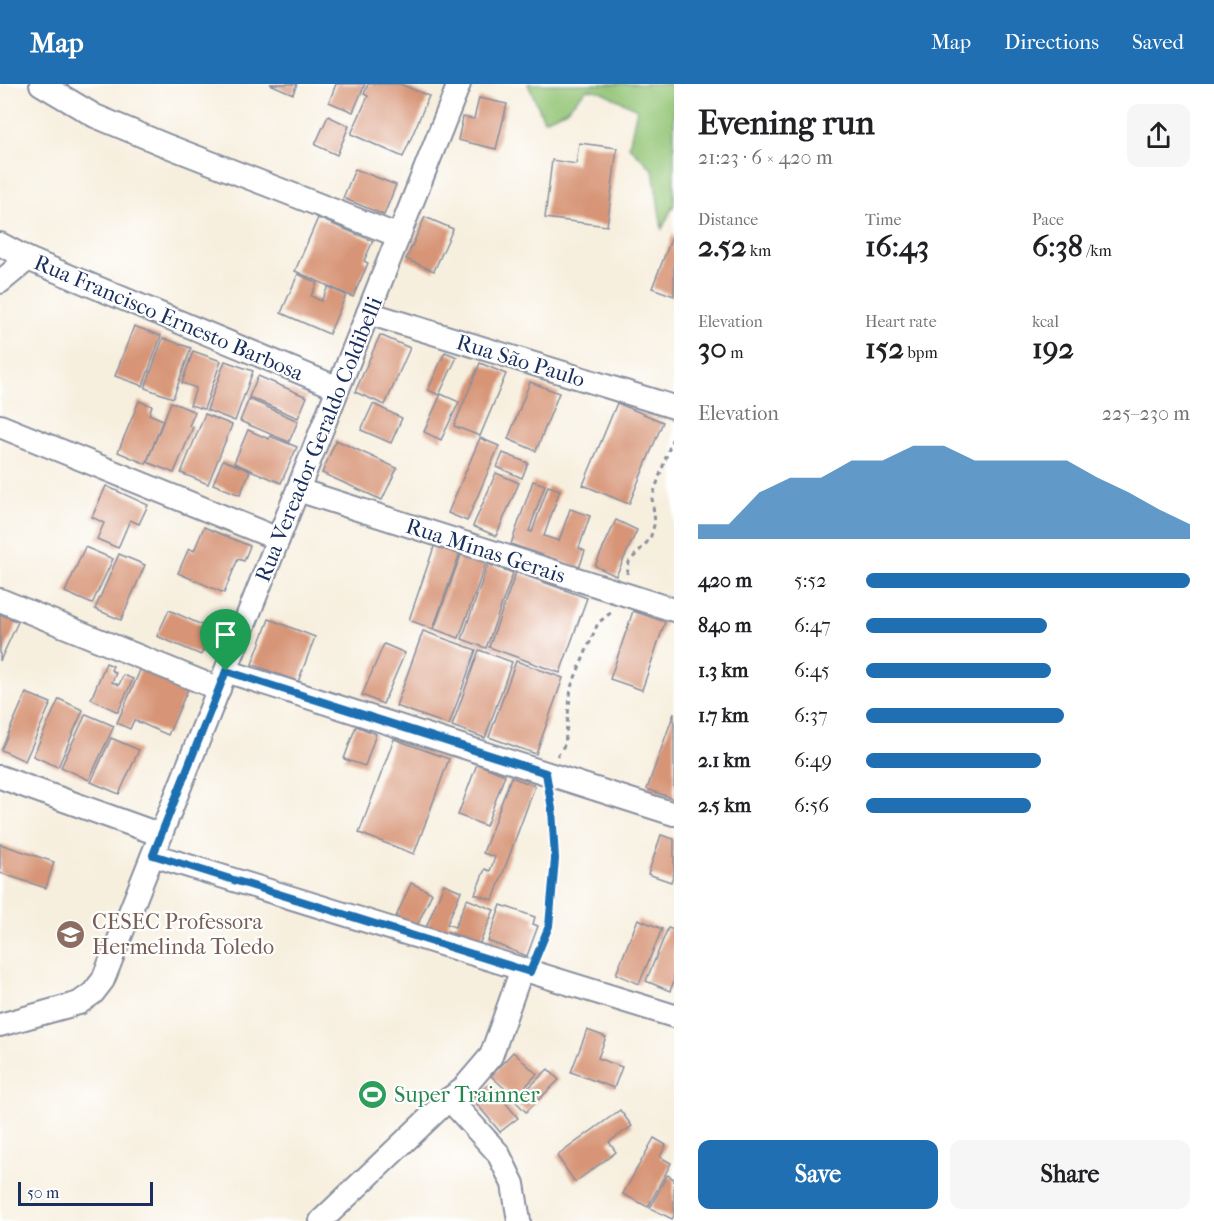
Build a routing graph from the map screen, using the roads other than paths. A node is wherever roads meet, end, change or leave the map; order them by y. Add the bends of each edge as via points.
1 (41, 84) edge
2 (453, 86) edge
3 (399, 236) junction
4 (0, 244) edge
5 (28, 259) junction
6 (0, 282) edge
7 (368, 313) junction
8 (338, 388) junction
9 (674, 407) edge
10 (0, 426) edge
11 (298, 490) junction
12 (278, 539) junction
13 (0, 600) edge
14 (674, 610) edge
15 (222, 680) junction
16 (0, 777) edge
17 (674, 814) edge
18 (157, 845) junction
19 (526, 971) junction
20 (674, 1016) edge
21 (2, 1029) edge
22 (449, 1099) junction
23 (321, 1221) edge
24 (519, 1221) edge

1 - 3 street via 95,116 165,146
2 - 3 street, Rua Vereador Geraldo Coldibelli
3 - 7 street, Rua Vereador Geraldo Coldibelli
4 - 5 street, Rua Francisco Ernesto Barbosa
5 - 6 street
5 - 8 street, Rua Francisco Ernesto Barbosa
7 - 8 street, Rua Vereador Geraldo Coldibelli
7 - 9 street, Rua São Paulo
8 - 11 street, Rua Vereador Geraldo Coldibelli
10 - 12 street
11 - 12 street, Rua Vereador Geraldo Coldibelli
11 - 14 street, Rua Minas Gerais
12 - 15 street, Rua Vereador Geraldo Coldibelli
13 - 15 street
15 - 17 street
15 - 18 street, Rua Vereador Geraldo Coldibelli
16 - 18 street
18 - 19 street
18 - 21 street, Rua Vereador Geraldo Coldibelli via 103,980 93,993 79,1003
19 - 20 street
19 - 22 street via 491,1056 462,1090
22 - 23 street
22 - 24 street via 498,1153 513,1184

